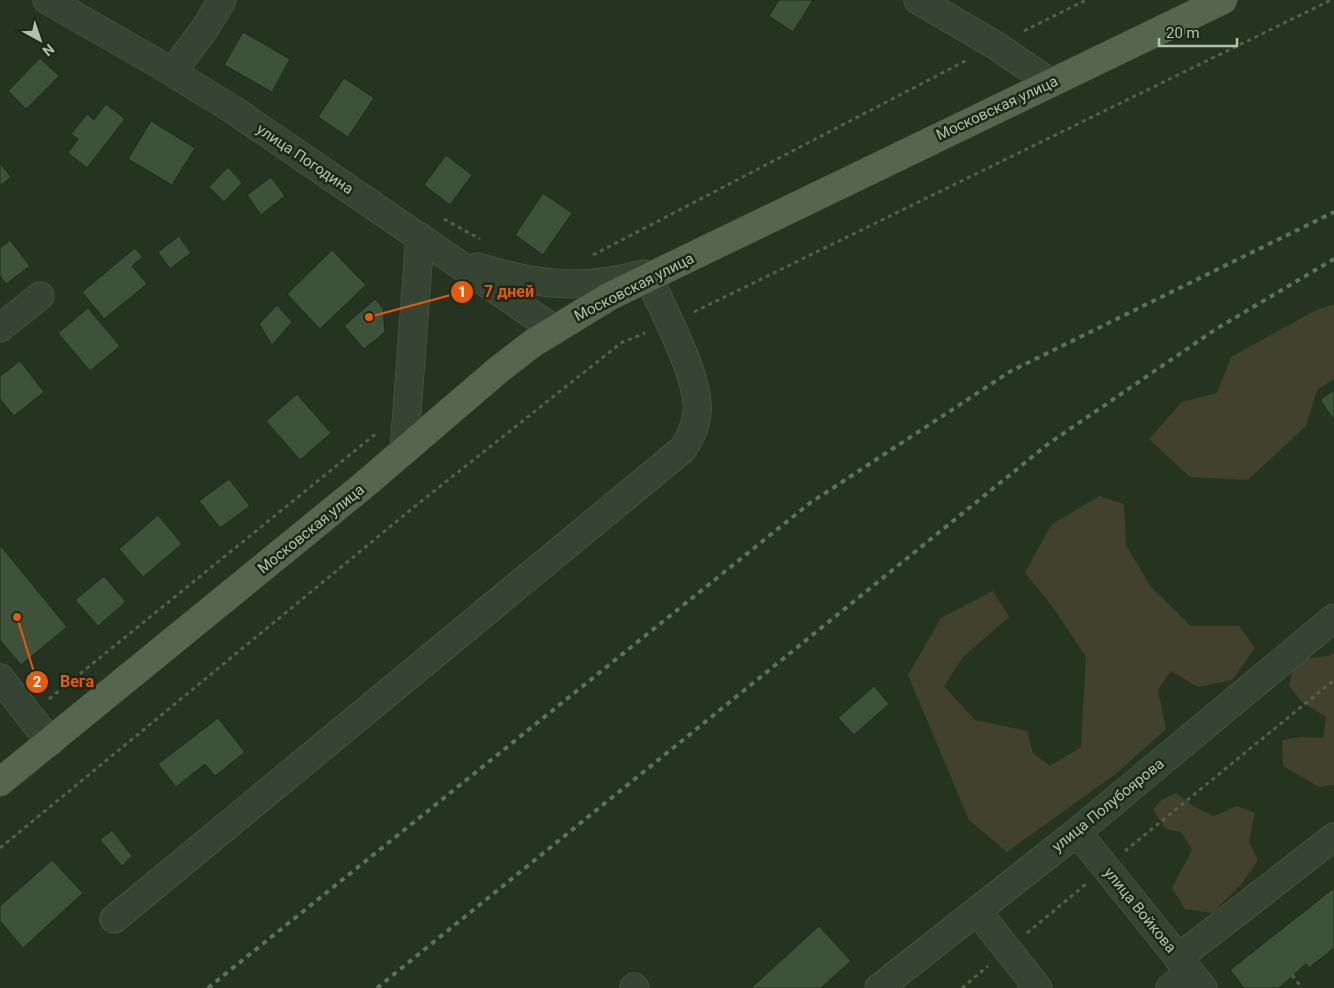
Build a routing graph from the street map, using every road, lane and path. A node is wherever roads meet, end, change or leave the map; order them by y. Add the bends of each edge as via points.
1 (47, 0) edge
2 (222, 0) edge
3 (918, 0) edge
4 (1086, 0) edge
5 (1223, 0) edge
6 (1331, 0) edge
7 (995, 45) junction
8 (172, 72) junction
9 (1051, 83) junction
10 (443, 218) dead end
11 (420, 237) junction
12 (485, 242) dead end
13 (589, 258) dead end
14 (457, 261) junction
15 (677, 264) junction
16 (649, 278) junction
17 (40, 296) dead end
18 (668, 324) junction
19 (0, 328) edge
20 (555, 330) junction
21 (362, 446) dead end
22 (404, 451) junction
23 (1334, 618) edge
24 (0, 678) edge
25 (1334, 680) edge
26 (28, 713) junction
27 (50, 742) junction
28 (0, 782) edge
29 (1077, 832) junction
30 (1334, 836) edge
31 (0, 848) edge
32 (1106, 868) junction
33 (977, 910) junction
34 (114, 919) dead end
35 (1008, 950) junction
36 (1185, 976) edge
37 (1292, 976) dead end
38 (879, 988) edge
39 (962, 988) edge
40 (1038, 988) edge
41 (1302, 988) edge

1 - 8 street, улица Погодина
2 - 8 street
3 - 7 street
4 - 7 path
5 - 9 main road, Московская улица
6 - 18 path
7 - 9 street
7 - 13 path
8 - 11 street, улица Погодина
9 - 15 main road, Московская улица
10 - 12 path
11 - 14 street, улица Погодина
11 - 22 street
14 - 15 street via 520,280 562,284 617,280
14 - 20 street, улица Погодина
15 - 16 main road, Московская улица
16 - 18 street
16 - 20 main road, Московская улица via 610,296
17 - 19 street
18 - 31 path via 621,343 414,507
18 - 34 street via 684,359 698,412 692,434 683,448
20 - 22 main road, Московская улица via 496,370
21 - 26 path
22 - 27 main road, Московская улица
23 - 29 street, улица Полубоярова
24 - 26 street
25 - 32 path
26 - 27 street
27 - 28 main road, Московская улица
29 - 32 street, улица Войкова
29 - 33 street, улица Полубоярова
30 - 36 street
32 - 35 path
32 - 36 street, улица Войкова
33 - 35 street
33 - 38 street, улица Полубоярова
35 - 39 path
35 - 40 street
37 - 41 path

